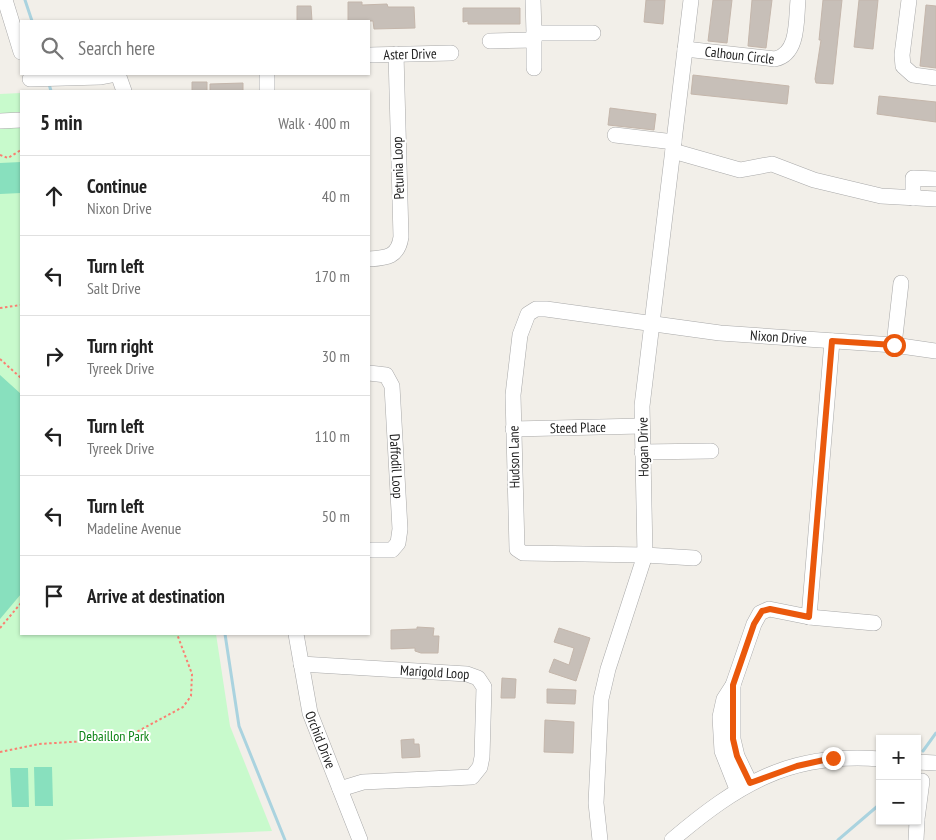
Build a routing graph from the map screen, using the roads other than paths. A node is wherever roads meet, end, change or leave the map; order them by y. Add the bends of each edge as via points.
1 (533, 0) edge
2 (691, 0) edge
3 (798, 0) edge
4 (909, 0) edge
5 (5, 10) edge
6 (594, 34) dead end
7 (534, 36) junction
8 (490, 41) dead end
9 (20, 49) edge
10 (686, 49) junction
11 (451, 53) dead end
12 (396, 54) junction
13 (370, 55) edge
14 (534, 68) dead end
15 (112, 75) edge
16 (117, 75) edge
17 (267, 75) edge
18 (936, 78) edge
19 (30, 81) edge
20 (124, 90) edge
21 (267, 90) edge
22 (0, 120) edge
23 (20, 120) edge
24 (616, 135) dead end
25 (674, 146) junction
26 (936, 180) edge
27 (913, 198) junction
28 (936, 199) edge
29 (370, 259) edge
30 (901, 283) dead end
31 (652, 324) junction
32 (832, 341) junction
33 (894, 345) junction
34 (936, 351) edge
35 (370, 373) edge
36 (642, 426) junction
37 (513, 429) junction
38 (710, 451) dead end
39 (642, 452) junction
40 (370, 550) edge
41 (645, 555) junction
42 (694, 558) dead end
43 (809, 617) junction
44 (874, 623) dead end
45 (296, 635) edge
46 (301, 664) junction
47 (876, 759) edge
48 (921, 762) edge
49 (936, 763) edge
50 (922, 781) dead end
51 (743, 786) junction
52 (340, 789) junction
53 (921, 789) edge
54 (917, 825) edge
55 (360, 840) edge
56 (600, 840) edge
57 (672, 840) edge
58 (916, 840) edge

1 - 7 street
2 - 10 street, Calhoun Circle
3 - 10 street, Calhoun Circle via 792,46 782,58
4 - 18 street via 903,66 913,75
5 - 9 street
6 - 7 street
7 - 8 street
7 - 14 street
10 - 25 street, Hogan Drive
11 - 12 street, Aster Drive
12 - 13 street, Aster Drive
12 - 29 street, Petunia Loop via 401,237 393,255
15 - 19 street
16 - 20 street
17 - 21 street
22 - 23 street
24 - 25 street
25 - 27 street via 740,170 772,164 814,180 862,192
25 - 31 street, Hogan Drive
26 - 27 street via 913,178
27 - 28 street
30 - 33 street
31 - 32 street, Nixon Drive via 720,333
31 - 36 street, Hogan Drive
31 - 37 street, Hudson Lane via 546,309 536,309 528,314 520,335 513,395
32 - 33 street, Nixon Drive
32 - 43 street
33 - 34 street, Nixon Drive
35 - 40 street, Daffodil Loop via 386,375 392,386 400,529 398,543 392,550
36 - 37 street, Steed Place
36 - 39 street, Hogan Drive
37 - 41 street, Hudson Lane via 517,549 523,554
38 - 39 street
39 - 41 street, Hogan Drive
41 - 42 street, Hudson Lane
41 - 56 street, Hogan Drive via 608,669 602,699 596,803
43 - 44 street
43 - 51 street via 770,609 762,611 722,705 720,730 726,762
45 - 46 street, Orchid Drive
46 - 52 street, Orchid Drive via 310,713
46 - 52 street, Marigold Loop via 467,674 478,678 484,687 482,758 472,777 364,782
47 - 51 street via 816,761 776,772
48 - 49 street
50 - 53 street
51 - 57 street
52 - 55 street, Orchid Drive
54 - 58 street

